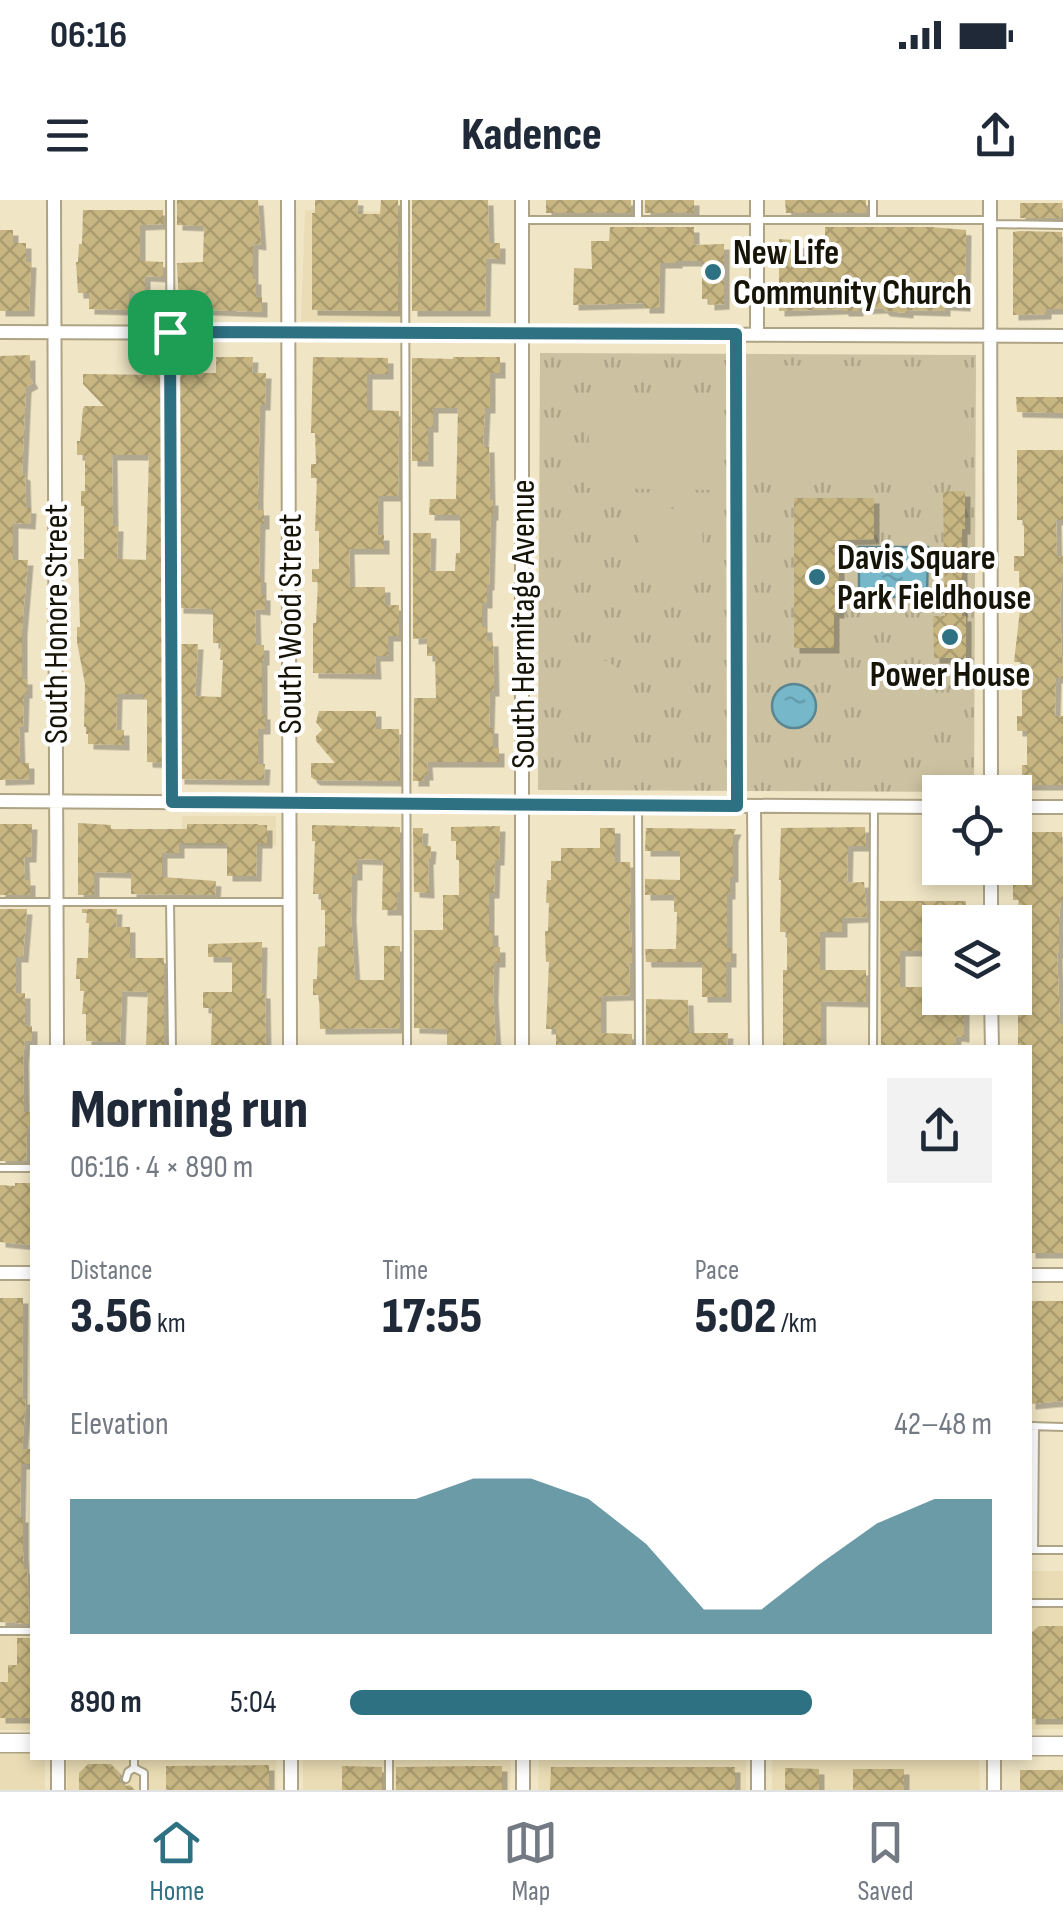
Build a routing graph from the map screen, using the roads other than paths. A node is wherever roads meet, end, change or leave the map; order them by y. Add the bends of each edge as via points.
1 (54, 200) edge
2 (170, 200) edge
3 (288, 200) edge
4 (406, 200) edge
5 (522, 200) edge
6 (638, 200) edge
7 (757, 200) edge
8 (873, 200) edge
9 (990, 200) edge
10 (522, 220) junction
11 (638, 220) junction
12 (757, 220) junction
13 (873, 220) junction
14 (990, 222) junction
15 (1063, 225) edge
16 (0, 332) edge
17 (54, 332) junction
18 (170, 332) junction
19 (288, 332) junction
20 (406, 333) junction
21 (522, 334) junction
22 (736, 334) junction
23 (758, 334) junction
24 (990, 335) junction
25 (1063, 336) edge
26 (991, 775) edge
27 (0, 801) edge
28 (56, 802) junction
29 (172, 802) junction
30 (289, 803) junction
31 (407, 804) junction
32 (522, 804) junction
33 (638, 805) junction
34 (737, 806) junction
35 (754, 806) junction
36 (874, 806) junction
37 (922, 807) edge
38 (1032, 807) edge
39 (1063, 808) edge
40 (0, 902) edge
41 (56, 902) junction
42 (170, 902) junction
43 (290, 902) junction
44 (992, 1015) edge
45 (56, 1045) edge
46 (172, 1045) edge
47 (290, 1045) edge
48 (407, 1045) edge
49 (522, 1045) edge
50 (639, 1045) edge
51 (756, 1045) edge
52 (873, 1045) edge
53 (992, 1045) edge
54 (0, 1168) edge
55 (30, 1168) edge
56 (0, 1273) edge
57 (30, 1273) edge
58 (1032, 1275) edge
59 (1063, 1275) edge
60 (1032, 1426) edge
61 (1063, 1427) edge
62 (1032, 1550) edge
63 (1063, 1550) edge
64 (1032, 1603) edge
65 (1063, 1603) edge
66 (0, 1631) edge
67 (30, 1631) edge
68 (0, 1742) edge
69 (30, 1743) edge
70 (1032, 1746) edge
71 (1063, 1746) edge
72 (58, 1760) edge
73 (134, 1760) edge
74 (291, 1760) edge
75 (389, 1760) edge
76 (523, 1760) edge
77 (758, 1760) edge
78 (994, 1760) edge
79 (134, 1768) junction
80 (126, 1779) dead end
81 (58, 1790) edge
82 (144, 1790) edge
83 (291, 1790) edge
84 (389, 1790) edge
85 (523, 1790) edge
86 (758, 1790) edge
87 (994, 1790) edge

1 - 17 street, South Honore Street
2 - 18 lane
3 - 19 street, South Wood Street
4 - 20 lane
5 - 10 street, South Hermitage Avenue
6 - 11 lane
7 - 12 street
8 - 13 lane
9 - 14 street
10 - 11 lane
10 - 21 street, South Hermitage Avenue
11 - 12 lane
12 - 13 lane
12 - 23 street
13 - 14 lane
14 - 15 lane
14 - 24 street
16 - 17 street
17 - 18 street
17 - 28 street, South Honore Street
18 - 19 street
18 - 29 lane
19 - 20 street
19 - 30 street, South Wood Street
20 - 21 street
20 - 31 lane
21 - 22 street
21 - 32 street, South Hermitage Avenue
22 - 23 street
22 - 34 lane
23 - 24 street
24 - 25 street
24 - 26 street
27 - 28 street
28 - 29 street
28 - 41 street, South Honore Street
29 - 30 street
30 - 31 street
30 - 43 street, South Wood Street
31 - 32 street
31 - 48 lane
32 - 33 street
32 - 49 street, South Hermitage Avenue
33 - 34 street
33 - 50 lane
34 - 35 street
35 - 36 street
35 - 51 street
36 - 37 street
36 - 52 lane
38 - 39 street
40 - 41 lane
41 - 42 lane
41 - 45 street, South Honore Street
42 - 43 lane
42 - 46 lane
43 - 47 street, South Wood Street
44 - 53 street
54 - 55 lane
56 - 57 street
58 - 59 street
60 - 61 lane
60 - 62 lane
62 - 63 lane
64 - 65 lane
66 - 67 lane
68 - 69 main road
70 - 71 main road
72 - 81 street
73 - 79 lane
74 - 83 street
75 - 84 lane
76 - 85 street
77 - 86 street
78 - 87 street
79 - 80 lane
79 - 82 lane via 144,1773

